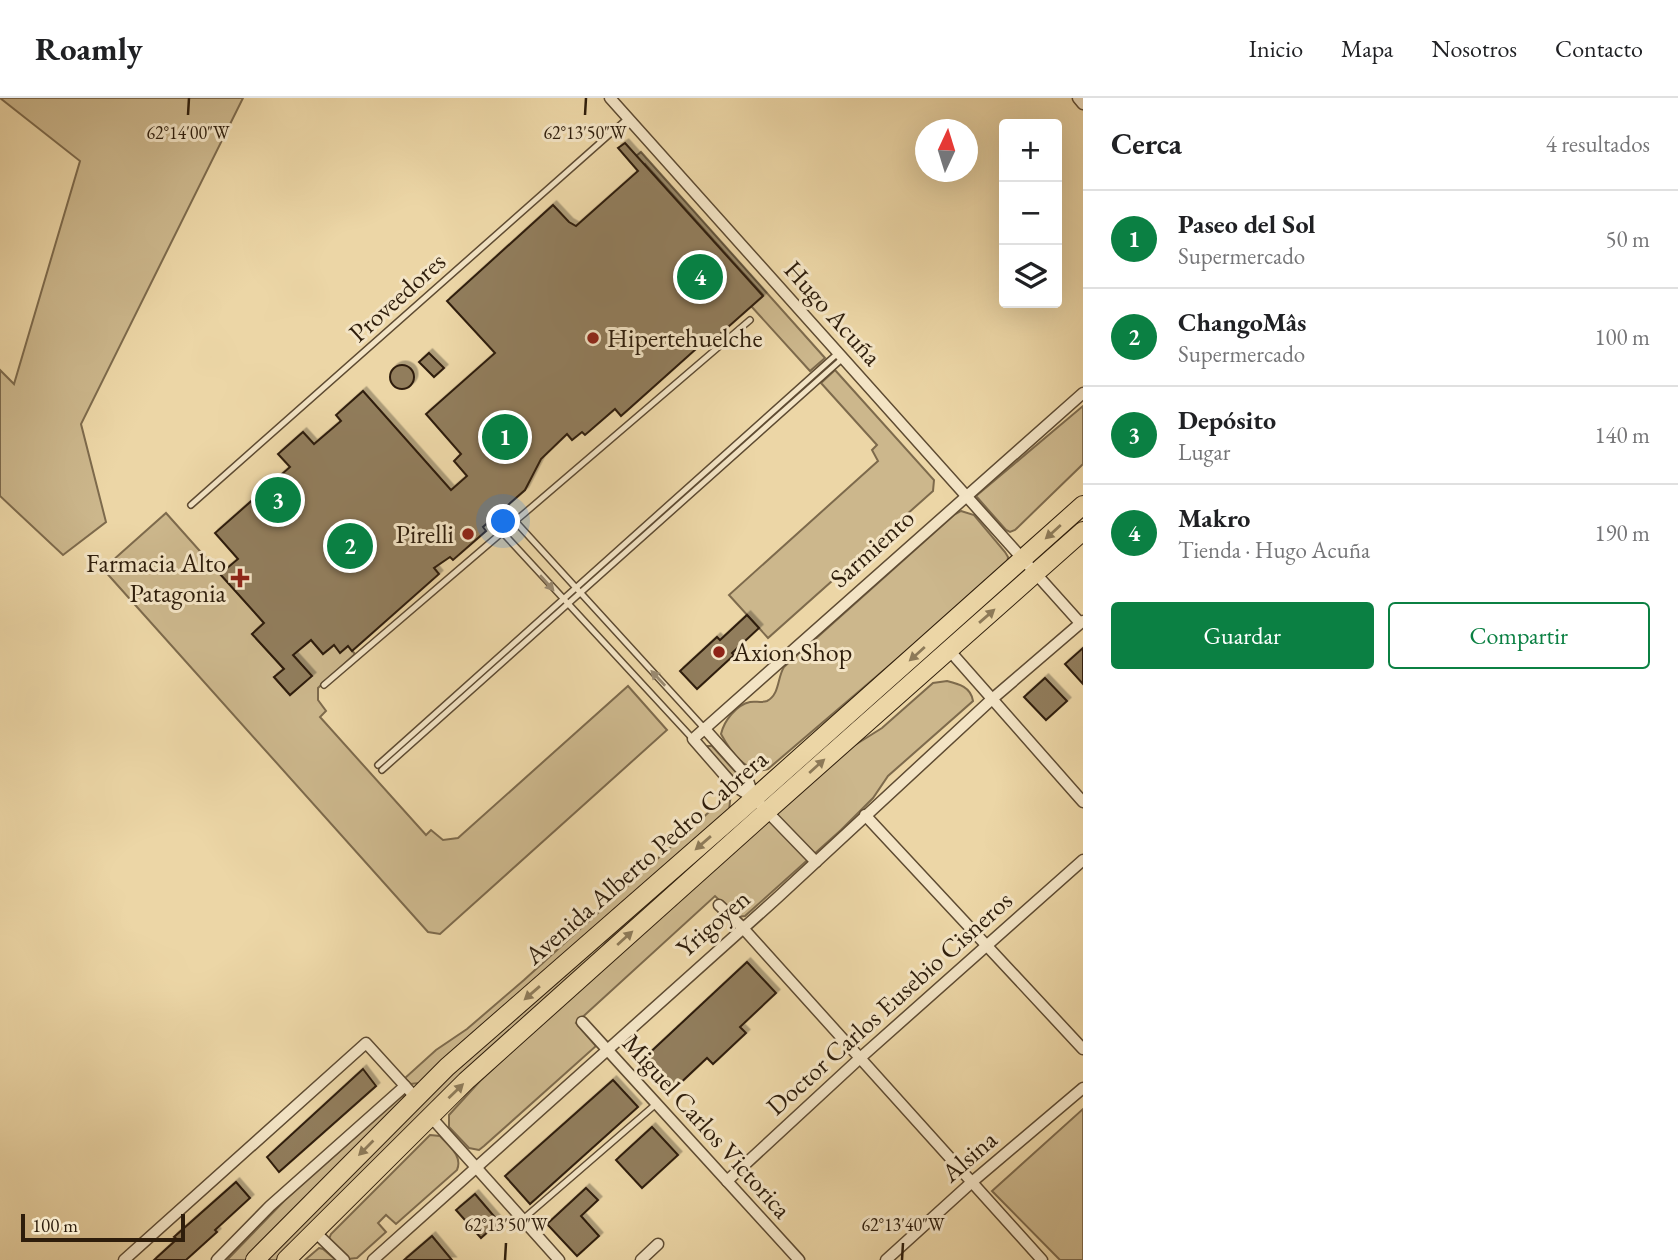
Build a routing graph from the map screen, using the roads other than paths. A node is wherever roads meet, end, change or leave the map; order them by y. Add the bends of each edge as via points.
1 (610, 98) edge
2 (1078, 98) edge
3 (1083, 104) edge
4 (628, 118) junction
5 (750, 320) dead end
6 (840, 356) junction
7 (1083, 393) edge
8 (966, 496) junction
9 (191, 505) dead end
10 (1083, 505) edge
11 (515, 521) junction
12 (1083, 531) edge
13 (502, 532) junction
14 (1022, 559) junction
15 (1035, 573) junction
16 (578, 591) junction
17 (565, 602) junction
18 (1081, 622) edge
19 (948, 650) junction
20 (324, 685) dead end
21 (991, 700) junction
22 (704, 728) junction
23 (693, 739) junction
24 (380, 767) dead end
25 (1083, 802) edge
26 (760, 805) junction
27 (865, 815) junction
28 (1083, 860) edge
29 (816, 862) junction
30 (719, 905) dead end
31 (742, 927) junction
32 (986, 945) junction
33 (582, 1022) dead end
34 (607, 1049) junction
35 (1083, 1049) edge
36 (859, 1059) junction
37 (1083, 1088) edge
38 (410, 1092) junction
39 (656, 1104) junction
40 (430, 1116) junction
41 (476, 1167) junction
42 (727, 1181) junction
43 (972, 1182) junction
44 (522, 1220) junction
45 (314, 1231) junction
46 (658, 1244) dead end
47 (124, 1260) edge
48 (217, 1260) edge
49 (255, 1260) edge
50 (286, 1260) edge
51 (344, 1260) edge
52 (373, 1260) edge
53 (559, 1260) edge
54 (641, 1260) edge
55 (799, 1260) edge
56 (887, 1260) edge
57 (1042, 1260) edge

1 - 4 street, Hugo Acuña
2 - 3 street
4 - 6 street, Hugo Acuña
4 - 9 lane, Proveedores
5 - 11 lane
6 - 8 street, Hugo Acuña
6 - 16 lane
7 - 8 street, Sarmiento
8 - 14 street, Hugo Acuña
8 - 22 street, Sarmiento
10 -> 14 main road, Avenida Alberto Pedro Cabrera
11 - 13 lane
11 - 16 lane
12 - 15 main road, Avenida Alberto Pedro Cabrera
13 -> 17 lane
13 - 20 lane
14 - 15 street, Hugo Acuña
14 -> 26 main road, Avenida Alberto Pedro Cabrera
15 - 18 street, Hugo Acuña
19 -> 15 main road, Avenida Alberto Pedro Cabrera
16 - 17 lane
22 -> 16 lane
17 - 23 lane
17 - 24 lane
18 - 21 street, Yrigoyen
19 - 21 street
26 -> 19 main road, Avenida Alberto Pedro Cabrera
21 - 25 street
21 - 27 street, Yrigoyen
22 - 23 street, Sarmiento
22 - 26 street via 746,775
23 - 26 street via 734,786
26 - 29 street
26 -> 38 main road, Avenida Alberto Pedro Cabrera via 462,1054
40 -> 26 main road, Avenida Alberto Pedro Cabrera
27 - 29 street, Yrigoyen
27 - 32 street
28 - 32 street, Doctor Carlos Eusebio Cisneros
29 - 31 street, Yrigoyen
30 - 31 street
31 - 34 street, Yrigoyen
31 - 36 street
32 - 35 street
32 - 36 street, Doctor Carlos Eusebio Cisneros
33 - 34 street, Miguel Carlos Victorica
34 - 39 street, Miguel Carlos Victorica
34 - 41 street, Yrigoyen
36 - 42 street, Doctor Carlos Eusebio Cisneros
36 - 43 street
37 - 43 street, Alsina
38 - 47 street via 366,1043
38 - 48 street via 270,1206
38 -> 49 main road, Avenida Alberto Pedro Cabrera
39 - 42 street, Miguel Carlos Victorica
39 - 44 lane
40 - 41 street
40 - 45 main road, Avenida Alberto Pedro Cabrera
41 - 44 street
41 - 52 street, Yrigoyen
42 - 55 street, Miguel Carlos Victorica
43 - 56 street, Alsina
43 - 57 street
44 - 53 street
45 - 50 main road, Avenida Alberto Pedro Cabrera
45 - 51 street
46 - 54 street

